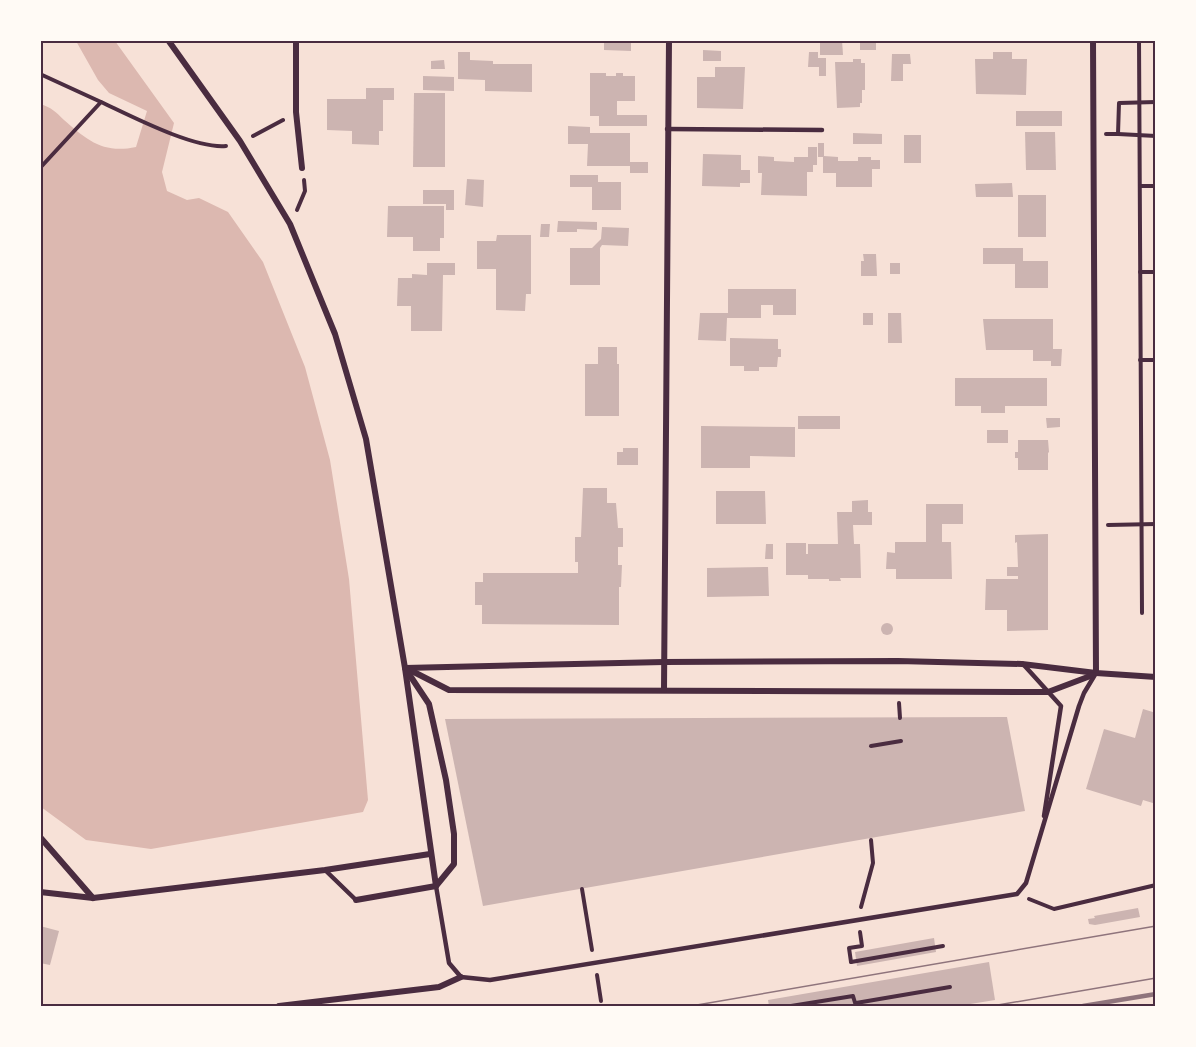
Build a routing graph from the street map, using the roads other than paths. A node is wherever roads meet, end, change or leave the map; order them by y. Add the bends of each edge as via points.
1 (168, 40) edge
2 (296, 40) edge
3 (669, 40) edge
4 (1093, 40) edge
5 (667, 129) junction
6 (822, 130) dead end
7 (302, 168) road end
8 (664, 662) junction
9 (1022, 664) junction
10 (405, 668) junction
11 (1096, 673) junction
12 (1155, 677) edge
13 (664, 690) junction
14 (1048, 692) junction
15 (40, 837) edge
16 (1040, 837) junction
17 (430, 854) junction
18 (325, 870) junction
19 (436, 886) junction
20 (40, 892) edge
21 (93, 898) junction
22 (356, 900) joint
23 (461, 977) junction
24 (279, 1006) edge

1 - 10 street via 240,141 290,225 335,334 366,439
2 - 7 street via 296,112
3 - 5 street
4 - 11 street
5 - 6 lane
5 - 8 street
8 - 9 street
8 - 10 street
8 - 13 street
9 - 11 street
9 - 14 lane
10 - 13 street via 449,690
10 - 17 street
10 - 19 street via 429,704 454,834 454,864
11 - 12 street
11 - 14 street
11 - 16 lane via 1079,705
13 - 14 street
14 - 16 lane via 1061,706
15 - 21 street
16 - 23 lane via 1026,883 1017,894 490,980
17 - 18 street
17 - 19 street
18 - 21 street
18 - 22 lane
19 - 22 street
19 - 23 lane via 449,963
20 - 21 street
23 - 24 street via 439,987

